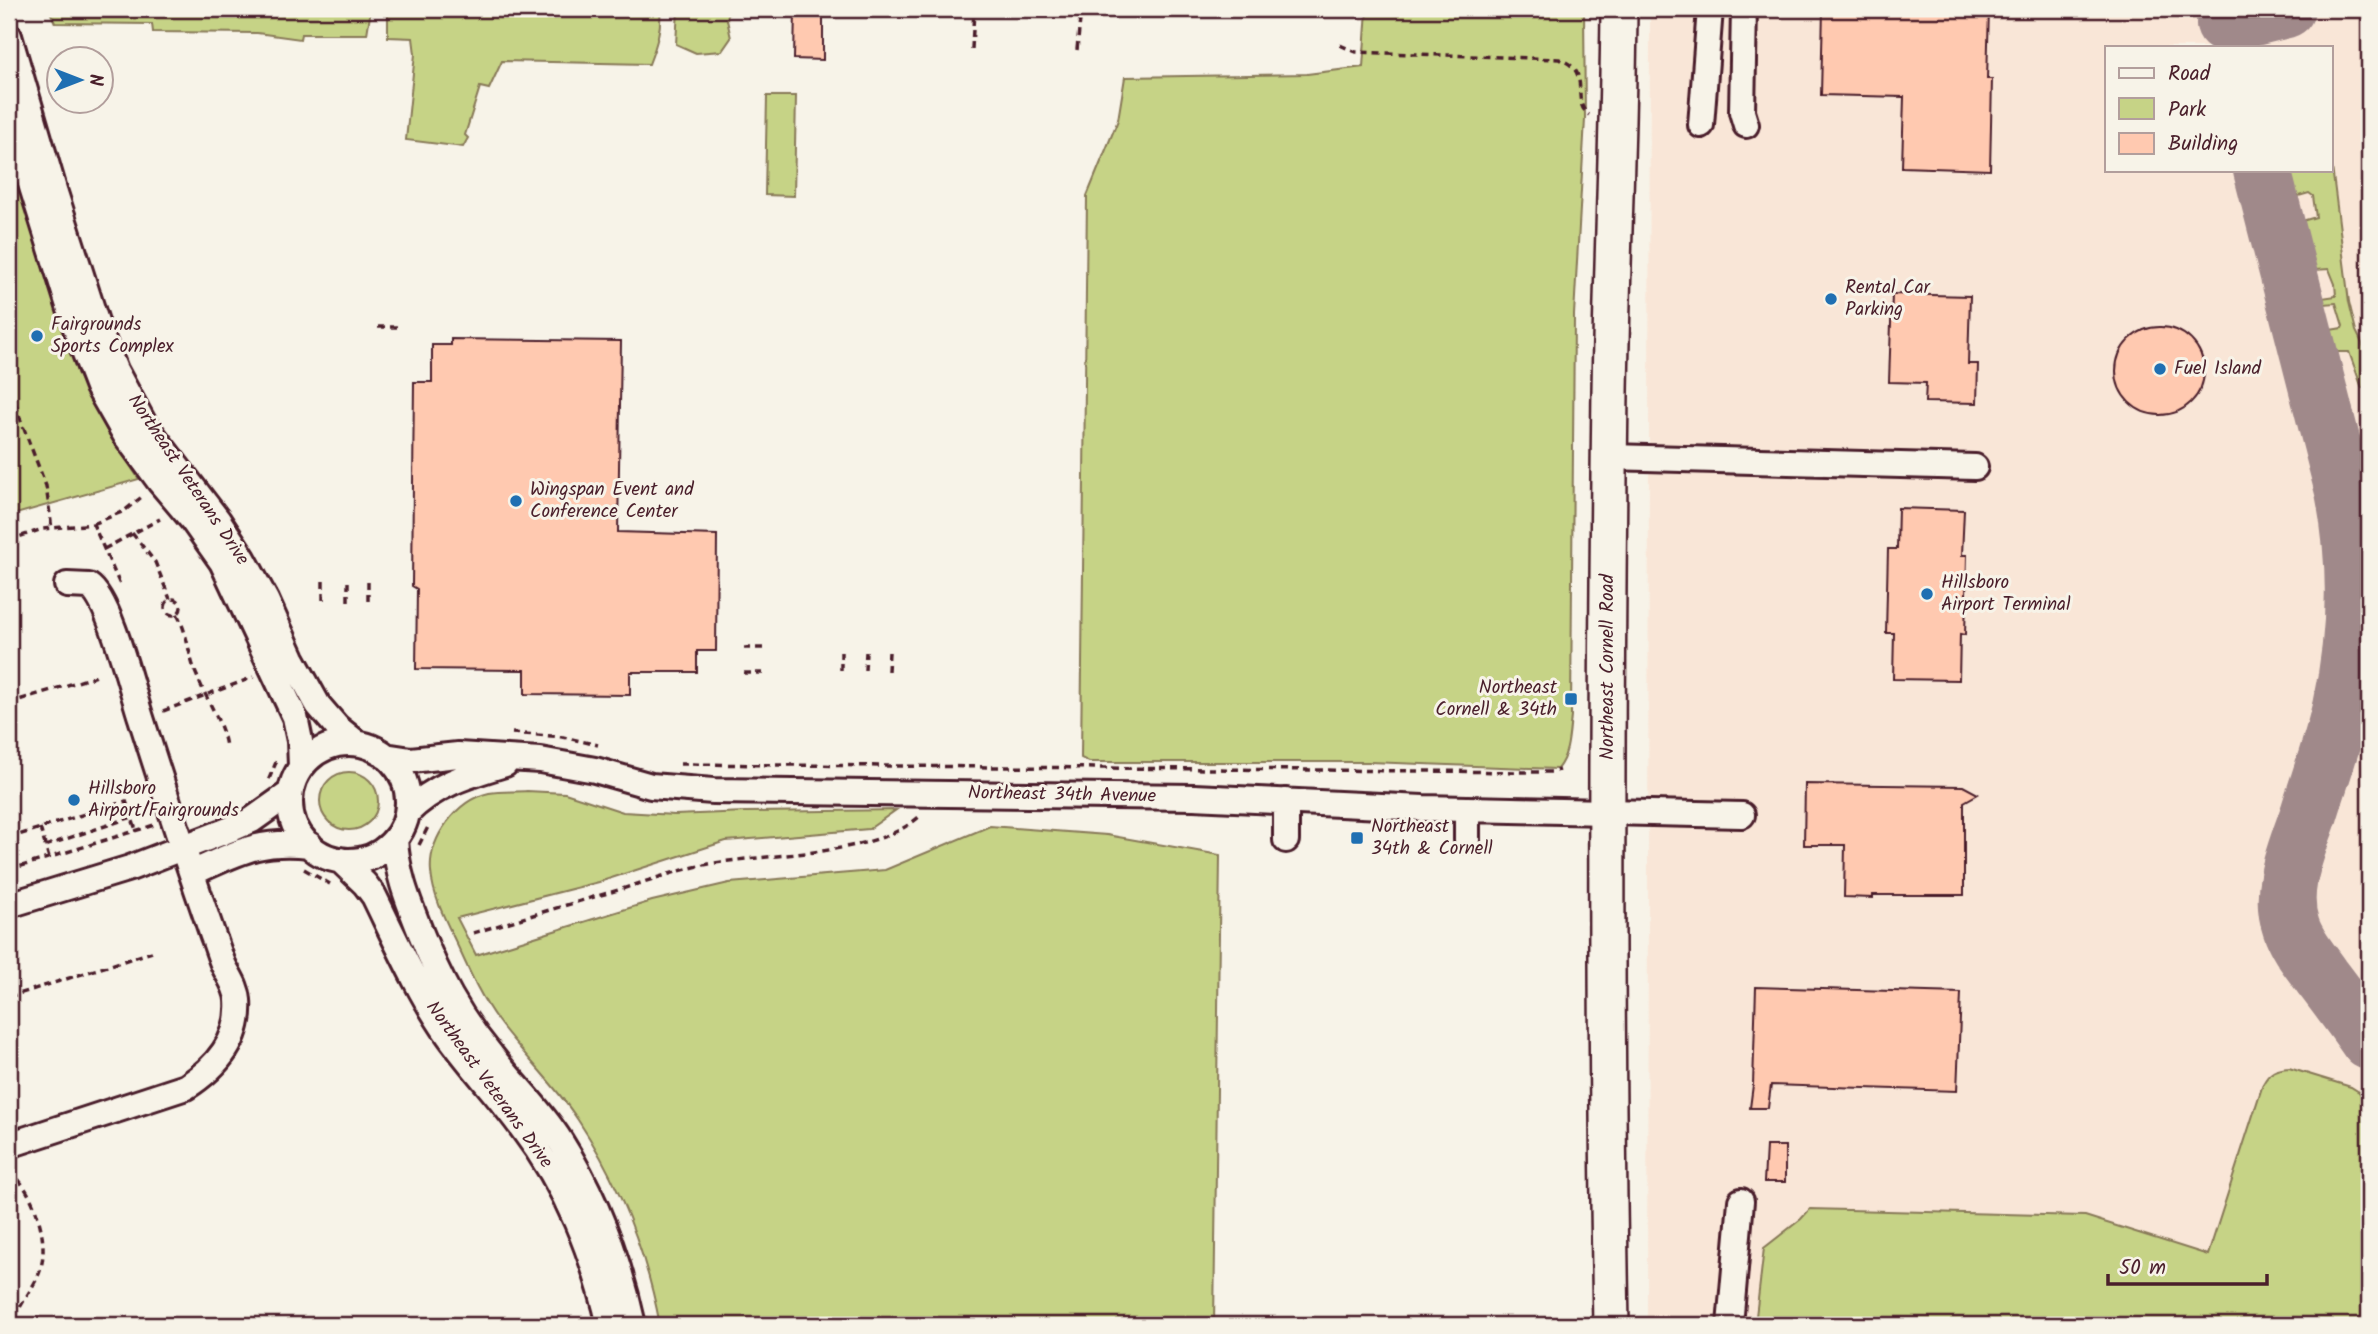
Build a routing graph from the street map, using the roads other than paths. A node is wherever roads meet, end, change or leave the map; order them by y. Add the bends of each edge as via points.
1 (1619, 9) edge
2 (1710, 9) edge
3 (1744, 9) edge
4 (9, 36) edge
5 (9, 113) edge
6 (1701, 125) dead end
7 (1746, 125) dead end
8 (1610, 457) junction
9 (1975, 467) dead end
10 (67, 584) dead end
11 (357, 743) junction
12 (385, 756) junction
13 (519, 760) junction
14 (301, 766) junction
15 (290, 793) junction
16 (1286, 801) junction
17 (1467, 809) junction
18 (1608, 811) junction
19 (407, 813) junction
20 (1742, 814) dead end
21 (395, 839) junction
22 (1286, 840) dead end
23 (1467, 840) dead end
24 (182, 846) junction
25 (304, 856) junction
26 (340, 860) junction
27 (191, 873) junction
28 (9, 905) edge
29 (9, 1145) edge
30 (1741, 1201) dead end
31 (610, 1325) edge
32 (633, 1325) edge
33 (1611, 1325) edge
34 (1730, 1325) edge

1 - 8 highway, Northeast Cornell Road
2 - 6 street
3 - 7 street via 1742,112
4 - 11 street, Northeast Veterans Drive via 55,193 116,370 143,422 243,558 318,705
5 - 14 street, Northeast Veterans Drive via 78,335 99,387 126,436 222,562 295,717
8 - 9 street
8 - 18 highway, Northeast Cornell Road
10 - 24 street via 89,586 100,596
11 - 12 street
11 - 14 street via 324,749
12 - 13 street, Northeast 34th Avenue
12 - 19 street via 404,783
13 - 16 street, Northeast 34th Avenue via 565,763 673,789
13 - 19 street, Northeast 34th Avenue via 445,784
14 - 15 street
15 - 24 street via 252,820
15 - 25 street
16 - 17 street, Northeast 34th Avenue
16 - 22 street
17 - 18 street, Northeast 34th Avenue
17 - 23 street
18 - 20 street, Northeast 34th Avenue
18 - 33 highway, Northeast Cornell Road
19 - 21 street
21 - 26 street via 373,856
21 - 32 street, Northeast Veterans Drive via 401,884 442,984 575,1165 603,1221
24 - 27 street
24 - 28 street via 130,868
25 - 26 street
25 - 27 street via 284,842 261,845
26 - 31 street, Northeast Veterans Drive via 374,896 448,1035 523,1129 556,1179 592,1258
27 - 29 street via 239,1002 228,1048 186,1087
30 - 34 street

